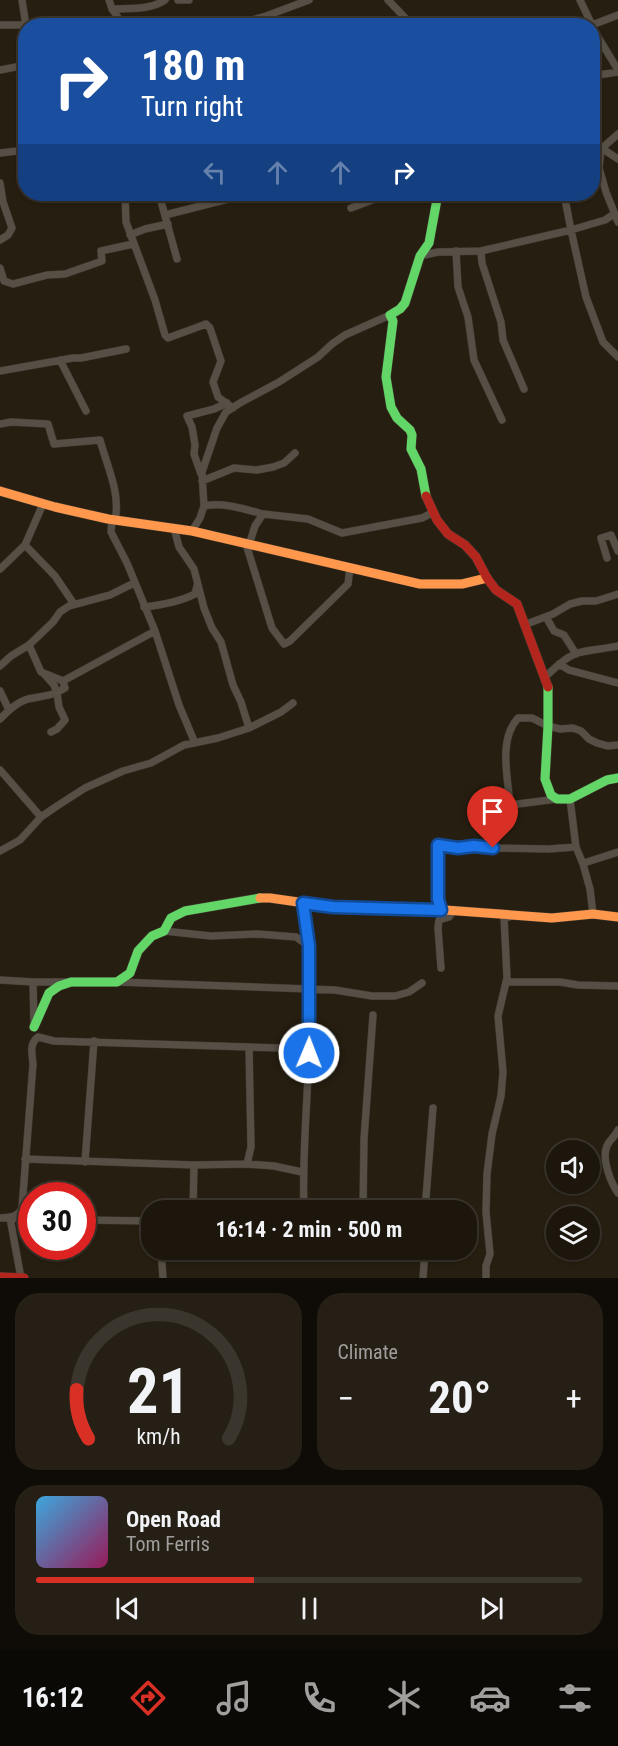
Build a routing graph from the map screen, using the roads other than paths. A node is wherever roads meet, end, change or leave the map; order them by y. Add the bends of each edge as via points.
1 (22, 0) edge
2 (110, 0) edge
3 (166, 0) edge
4 (178, 0) edge
5 (189, 0) edge
6 (309, 0) edge
7 (388, 0) edge
8 (580, 0) edge
9 (112, 9) junction
10 (618, 15) edge
11 (25, 18) edge
12 (118, 18) edge
13 (259, 18) edge
14 (405, 18) edge
15 (588, 18) edge
16 (600, 23) edge
17 (0, 25) edge
18 (18, 25) edge
19 (600, 41) edge
20 (18, 67) edge
21 (0, 70) edge
22 (618, 71) edge
23 (600, 74) edge
24 (618, 134) edge
25 (601, 149) junction
26 (18, 151) edge
27 (0, 153) edge
28 (600, 153) edge
29 (618, 159) edge
30 (600, 179) edge
31 (0, 183) edge
32 (124, 201) edge
33 (161, 201) edge
34 (220, 201) edge
35 (369, 201) edge
36 (437, 201) edge
37 (565, 201) edge
38 (351, 208) dead end
39 (614, 214) junction
40 (165, 215) junction
41 (618, 222) edge
42 (168, 224) junction
43 (571, 230) junction
44 (130, 235) junction
45 (0, 240) edge
46 (133, 244) junction
47 (456, 251) junction
48 (481, 251) junction
49 (420, 256) junction
50 (177, 259) dead end
51 (0, 268) edge
52 (390, 315) junction
53 (126, 349) dead end
54 (618, 357) edge
55 (60, 360) junction
56 (0, 370) edge
57 (524, 389) dead end
58 (218, 397) junction
59 (230, 405) junction
60 (215, 408) junction
61 (86, 411) dead end
62 (502, 420) dead end
63 (0, 424) edge
64 (295, 453) dead end
65 (202, 479) junction
66 (0, 491) edge
67 (43, 504) junction
68 (204, 506) junction
69 (432, 513) junction
70 (263, 514) junction
71 (114, 520) junction
72 (174, 528) junction
73 (192, 531) junction
74 (25, 545) junction
75 (248, 545) junction
76 (618, 551) edge
77 (607, 558) dead end
78 (350, 567) junction
79 (0, 569) edge
80 (487, 578) junction
81 (198, 583) junction
82 (134, 584) junction
83 (618, 594) edge
84 (74, 604) junction
85 (144, 607) junction
86 (546, 617) junction
87 (524, 625) junction
88 (155, 631) junction
89 (29, 645) junction
90 (618, 646) edge
91 (576, 654) junction
92 (559, 664) junction
93 (0, 666) edge
94 (44, 674) junction
95 (544, 677) junction
96 (63, 681) junction
97 (618, 683) edge
98 (0, 691) edge
99 (57, 693) junction
100 (293, 703) dead end
101 (9, 710) junction
102 (0, 719) edge
103 (548, 726) junction
104 (249, 728) junction
105 (51, 732) dead end
106 (195, 743) junction
107 (618, 745) edge
108 (0, 770) edge
109 (618, 778) edge
110 (557, 799) junction
111 (570, 799) junction
112 (41, 817) junction
113 (576, 847) junction
114 (0, 851) edge
115 (618, 852) edge
116 (584, 864) junction
117 (303, 903) junction
118 (441, 910) junction
119 (453, 911) junction
120 (593, 914) junction
121 (618, 917) edge
122 (552, 918) junction
123 (164, 931) junction
124 (309, 946) junction
125 (441, 968) dead end
126 (0, 980) edge
127 (33, 982) junction
128 (71, 982) junction
129 (117, 982) junction
130 (506, 982) junction
131 (422, 983) dead end
132 (617, 987) edge
133 (310, 989) junction
134 (373, 1015) dead end
135 (34, 1026) junction
136 (33, 1040) junction
137 (94, 1041) junction
138 (249, 1047) junction
139 (309, 1053) junction
140 (433, 1108) dead end
141 (618, 1131) edge
142 (25, 1160) junction
143 (86, 1162) junction
144 (247, 1164) junction
145 (194, 1165) junction
146 (302, 1172) junction
147 (618, 1193) edge
148 (193, 1200) edge
149 (303, 1200) edge
150 (363, 1200) edge
151 (426, 1200) edge
152 (0, 1218) edge
153 (10, 1218) junction
154 (18, 1218) edge
155 (96, 1220) edge
156 (141, 1221) edge
157 (162, 1260) edge
158 (424, 1260) edge
159 (0, 1277) edge
160 (22, 1278) edge
161 (163, 1278) edge
162 (423, 1278) edge
163 (486, 1278) edge

1 - 11 street
2 - 9 street
3 - 9 street via 144,8
4 - 5 street
6 - 13 street
7 - 14 street
8 - 15 street
9 - 12 street
10 - 16 street
17 - 18 street
19 - 22 street
20 - 21 street
22 - 23 street
24 - 25 street
25 - 28 street
25 - 29 street
26 - 27 street
30 - 39 street
31 - 45 street via 12,228
32 - 44 street
33 - 40 street
34 - 40 street
35 - 38 street
36 - 49 street via 429,243
37 - 43 street
39 - 41 street
39 - 43 street
40 - 42 street
42 - 44 street
42 - 50 street
43 - 48 street
43 - 54 street via 586,297 603,342
44 - 46 street
46 - 51 street via 101,251 102,261 65,274 47,274 13,284 4,281
46 - 58 street via 165,335 168,338 206,324 210,328 221,361 213,382
47 - 48 street
47 - 49 street
47 - 62 street via 458,286 468,317 474,360
48 - 57 street via 503,340
49 - 52 street via 405,303
52 - 59 street via 345,335 298,370
52 - 69 street via 393,321 386,377 391,407 412,435 411,449 421,469
53 - 55 street
55 - 56 street
55 - 61 street
58 - 59 street
58 - 60 street
59 - 60 street
59 - 65 street via 219,422
60 - 65 street via 188,416
63 - 71 street via 48,424 54,444 100,440 116,494
64 - 65 street via 273,467 234,468
65 - 68 street
66 - 67 street
67 - 71 street
67 - 74 street
68 - 70 street via 243,508
68 - 73 street
69 - 70 street via 344,533 308,519
69 - 80 street via 448,534 476,557
70 - 75 street
71 - 72 street
71 - 82 street via 111,532
72 - 73 street
72 - 81 street via 179,548 194,569
73 - 75 street
74 - 79 street
74 - 84 street via 55,576
75 - 78 street
75 - 78 street via 272,628 284,644 348,584
76 - 77 street via 611,535 601,538
78 - 80 street via 420,584 454,586
80 - 87 street via 496,590 517,604
81 - 85 street via 195,594
81 - 104 street
82 - 84 street
82 - 85 street
83 - 86 street via 570,604
84 - 89 street via 60,612
85 - 88 street
86 - 87 street
86 - 91 street via 554,632 564,635
87 - 95 street
88 - 96 street
88 - 106 street
89 - 93 street
89 - 94 street
90 - 91 street
91 - 92 street
92 - 95 street
92 - 97 street
94 - 96 street
94 - 99 street
95 - 103 street via 548,688
96 - 99 street via 65,688
98 - 101 street
99 - 101 street via 26,700
99 - 105 street via 65,720
100 - 104 street
101 - 102 street
103 - 107 street via 573,728 597,743
103 - 110 street via 545,779 551,795
103 - 110 street via 532,718 518,718 512,725 505,747 510,805
104 - 106 street
106 - 112 street via 85,788
108 - 112 street
109 - 111 street
110 - 111 street
111 - 113 street
112 - 114 street via 20,840
113 - 116 street
113 - 118 street via 438,845
115 - 116 street
116 - 120 street
117 - 118 street
117 - 123 street via 259,898 185,911 171,918
117 - 124 street
118 - 119 street
119 - 122 street
119 - 125 street via 440,920 438,928
120 - 121 street
120 - 122 street
122 - 130 street via 504,917
123 - 124 street via 296,937
123 - 129 street via 152,936 138,951 130,973
124 - 133 street
126 - 127 street
127 - 128 street
127 - 135 street
128 - 129 street
128 - 135 street via 49,993
129 - 133 street
130 - 132 street
130 - 163 street via 498,1016 501,1095 487,1174 490,1254
131 - 133 street via 395,996
133 - 139 street
134 - 150 street via 363,1139
135 - 136 street
136 - 137 street via 38,1036 54,1041
136 - 142 street
137 - 138 street
137 - 143 street
138 - 139 street
138 - 144 street
139 - 146 street
140 - 151 street
141 - 147 street via 606,1148 606,1168
142 - 143 street
142 - 153 street via 22,1208
143 - 145 street
144 - 145 street
144 - 146 street
145 - 148 street
146 - 149 street
152 - 153 street
153 - 154 street
153 - 160 street
155 - 156 street
157 - 161 street
158 - 162 street
159 - 160 street

